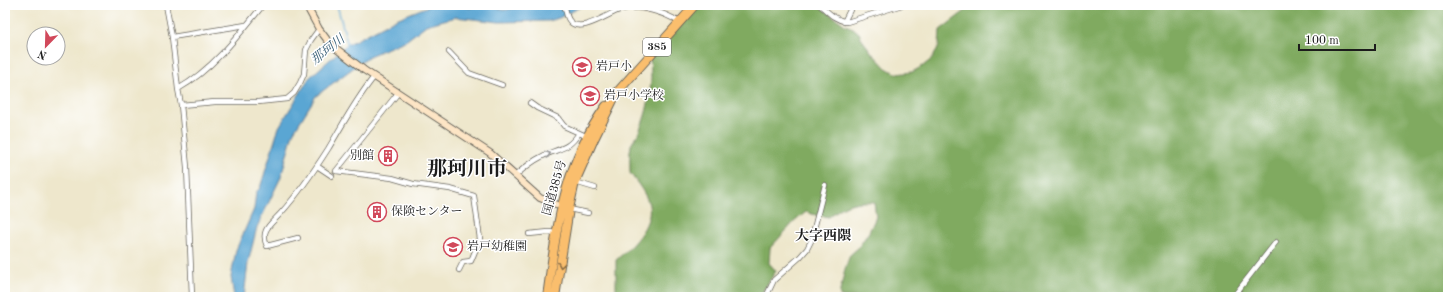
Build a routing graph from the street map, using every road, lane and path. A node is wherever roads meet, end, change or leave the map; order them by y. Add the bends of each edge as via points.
1 (166, 5) edge
2 (263, 5) edge
3 (306, 5) edge
4 (564, 5) edge
5 (694, 5) edge
6 (820, 5) edge
7 (847, 5) edge
8 (902, 5) edge
9 (886, 8) edge
10 (679, 22) junction
11 (844, 22) junction
12 (246, 25) junction
13 (319, 29) junction
14 (172, 37) junction
15 (448, 52) dead end
16 (374, 77) junction
17 (502, 85) dead end
18 (178, 89) junction
19 (398, 93) junction
20 (530, 103) dead end
21 (181, 105) junction
22 (586, 136) junction
23 (317, 166) junction
24 (516, 175) junction
25 (332, 176) dead end
26 (576, 182) junction
27 (825, 185) dead end
28 (595, 188) dead end
29 (564, 208) junction
30 (588, 213) dead end
31 (556, 232) junction
32 (529, 234) dead end
33 (298, 238) dead end
34 (1276, 242) dead end
35 (459, 270) dead end
36 (192, 297) edge
37 (547, 297) edge
38 (555, 297) edge
39 (766, 297) edge
40 (1233, 297) edge

1 - 14 street
2 - 12 street
3 - 13 street
4 - 10 street via 569,20 575,25 583,26 616,11 631,8 662,14
5 - 10 highway, 国道385号 / 385
6 - 11 street via 833,18
7 - 11 street via 851,8
8 - 9 street
9 - 11 street
10 - 22 highway, 国道385号 / 385 via 615,96
12 - 14 street
12 - 18 street via 206,68
13 - 16 street via 338,50
13 - 21 street via 306,50 304,74 300,83 287,99
14 - 18 street
15 - 17 street via 469,73
16 - 19 street
16 - 23 street
18 - 21 street
19 - 24 street via 490,153
19 - 35 street via 336,171 392,178 474,196 480,239 472,261 463,262
20 - 22 street via 558,118 564,126
21 - 36 street via 187,167
24 -> 22 street via 530,163 560,151 575,140
22 - 26 highway, 国道385号 / 385
22 - 29 highway, 国道385号 / 385 via 575,160
23 - 25 street
23 - 33 street via 266,229 264,235 267,246
24 - 29 street via 540,198
26 - 28 street
26 - 29 highway, 国道385号 / 385
27 - 39 street via 807,249 774,280
29 - 30 street
29 - 31 highway, 国道385号 / 385
29 -> 38 highway, 国道385号 / 385
31 - 32 street
31 - 37 highway, 国道385号 / 385
34 - 40 street

